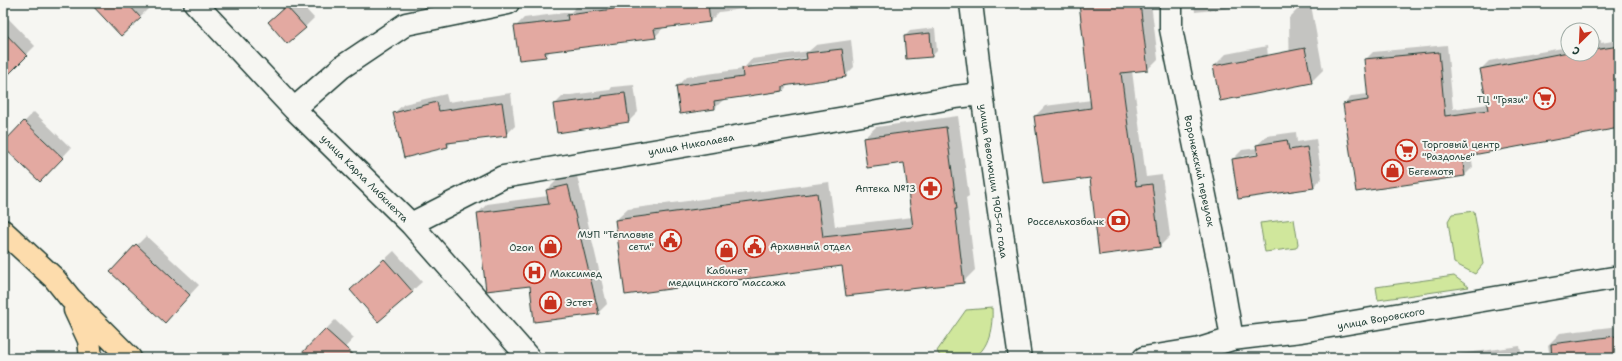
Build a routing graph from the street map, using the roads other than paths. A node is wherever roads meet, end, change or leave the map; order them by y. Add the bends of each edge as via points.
1 (195, 3) edge
2 (508, 3) edge
3 (971, 3) edge
4 (1171, 3) edge
5 (982, 94) junction
6 (294, 108) junction
7 (411, 224) junction
8 (3, 231) edge
9 (1619, 277) edge
10 (70, 298) junction
11 (1232, 339) junction
12 (91, 358) edge
13 (130, 358) edge
14 (529, 358) edge
15 (1020, 358) edge
16 (1144, 358) edge

1 - 6 street, улица Карла Либкнехта
2 - 6 street via 406,24 342,67
3 - 5 street, улица Революции 1905-го года
4 - 11 street, Воронежский переулок via 1171,29
5 - 7 street, улица Николаева via 504,177
5 - 15 street, улица Революции 1905-го года
6 - 7 street, улица Карла Либкнехта
7 - 14 street, улица Карла Либкнехта
8 - 10 main road via 54,278
9 - 11 street, улица Воровского via 1301,332
10 - 12 main road via 89,340
10 - 13 main road
11 - 16 street, улица Воровского via 1200,349

